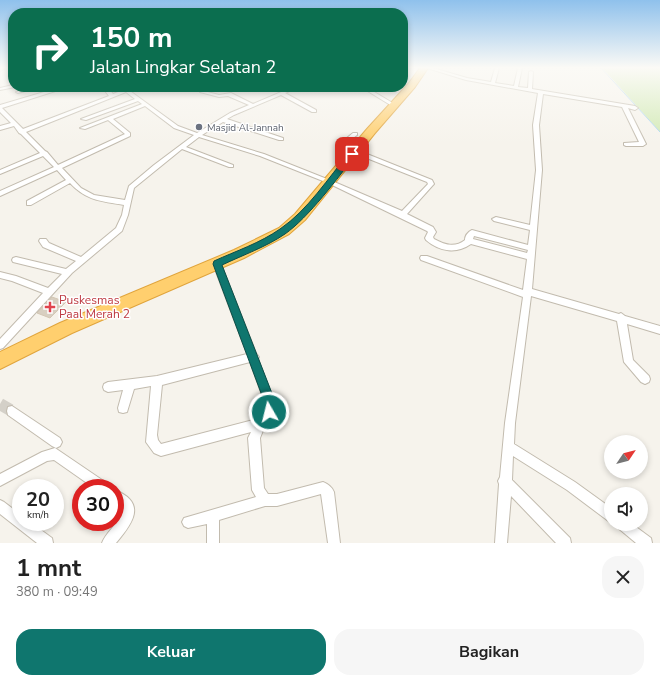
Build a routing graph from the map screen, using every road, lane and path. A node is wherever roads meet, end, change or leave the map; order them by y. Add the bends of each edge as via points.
1 (20, 93) edge
2 (47, 93) edge
3 (116, 93) edge
4 (130, 93) edge
5 (209, 93) edge
6 (281, 93) edge
7 (286, 93) edge
8 (374, 93) edge
9 (403, 93) edge
10 (541, 93) edge
11 (554, 93) edge
12 (111, 95) joint
13 (27, 100) junction
14 (138, 100) junction
15 (144, 105) junction
16 (252, 105) junction
17 (394, 105) junction
18 (624, 106) junction
19 (0, 108) edge
20 (635, 108) dead end
21 (314, 111) dead end
22 (6, 116) junction
23 (0, 118) edge
24 (109, 118) junction
25 (84, 119) dead end
26 (223, 120) junction
27 (14, 124) junction
28 (0, 128) edge
29 (83, 128) dead end
30 (21, 132) junction
31 (356, 134) dead end
32 (198, 135) junction
33 (281, 139) dead end
34 (626, 144) dead end
35 (182, 147) junction
36 (354, 152) junction
37 (45, 153) junction
38 (58, 166) junction
39 (231, 166) dead end
40 (0, 172) edge
41 (71, 180) junction
42 (330, 182) junction
43 (0, 194) edge
44 (29, 203) dead end
45 (127, 203) junction
46 (400, 214) junction
47 (496, 219) dead end
48 (532, 228) junction
49 (43, 241) dead end
50 (530, 253) junction
51 (424, 258) dead end
52 (16, 260) dead end
53 (81, 260) junction
54 (217, 264) junction
55 (67, 272) junction
56 (0, 275) edge
57 (49, 292) junction
58 (527, 293) junction
59 (621, 317) junction
60 (660, 330) edge
61 (0, 345) edge
62 (254, 357) junction
63 (0, 361) edge
64 (645, 379) dead end
65 (157, 381) junction
66 (130, 384) junction
67 (108, 387) dead end
68 (124, 408) dead end
69 (12, 411) tunnel mouth
70 (260, 424) junction
71 (56, 442) dead end
72 (509, 446) junction
73 (91, 479) edge
74 (0, 480) edge
75 (504, 481) junction
76 (265, 500) junction
77 (124, 502) edge
78 (0, 506) edge
79 (604, 511) edge
80 (213, 516) junction
81 (188, 522) dead end
82 (124, 523) edge
83 (118, 531) edge
84 (631, 531) edge
85 (47, 543) edge
86 (108, 543) edge
87 (214, 543) edge
88 (334, 543) edge
89 (501, 543) edge
90 (565, 543) edge
91 (646, 543) edge

1 - 13 street
2 - 13 street
3 - 12 street
4 - 14 street
5 - 16 street via 218,96 229,94
6 - 16 street
7 - 21 street
8 - 17 street
9 - 17 highway
10 - 48 street via 536,125 539,170
11 - 18 street
12 - 30 street
13 - 19 street
14 - 15 street
14 - 25 street
15 - 24 street
15 - 32 street via 176,127
16 - 26 street
17 - 36 highway
18 - 20 street
18 - 34 street via 643,144
19 - 22 street
22 - 23 street
22 - 27 street
24 - 29 street
24 - 38 street via 128,135
26 - 32 street
26 - 33 street
27 - 28 street
27 - 30 street
30 - 37 street
31 - 36 street via 345,142
32 - 35 street
32 - 42 street via 262,155
35 - 39 street
35 - 45 street via 131,188
36 - 42 highway
36 - 46 street via 431,182 404,214
37 - 38 street
37 - 40 street
38 - 41 street
38 - 43 street
41 - 44 street
41 - 45 street via 92,197
42 - 46 street
42 - 54 highway via 300,217 284,231
45 - 53 street via 119,229
46 - 50 street via 430,228 430,238 434,243 455,248 469,241
47 - 48 street
48 - 50 street
49 - 53 street via 46,245
50 - 58 street
51 - 58 street
52 - 55 street
53 - 55 street
54 - 62 street
54 - 63 highway via 66,328
55 - 57 street
56 - 57 street
57 - 61 street
58 - 59 street
58 - 72 street
59 - 60 street
59 - 64 street via 629,362
62 - 65 street
62 - 70 street via 270,401 269,412
65 - 66 street
65 - 70 street via 152,442 158,449
66 - 67 street
66 - 68 street
69 - 71 street
70 - 76 street via 254,438 258,490
72 - 75 street
72 - 79 street
73 - 74 street via 55,454 46,456
75 - 89 street
75 - 90 street
76 - 80 street
76 - 88 street via 277,500 324,488 328,492
77 - 82 street via 129,510
78 - 85 street
80 - 81 street
80 - 87 street
83 - 86 street
84 - 91 street

